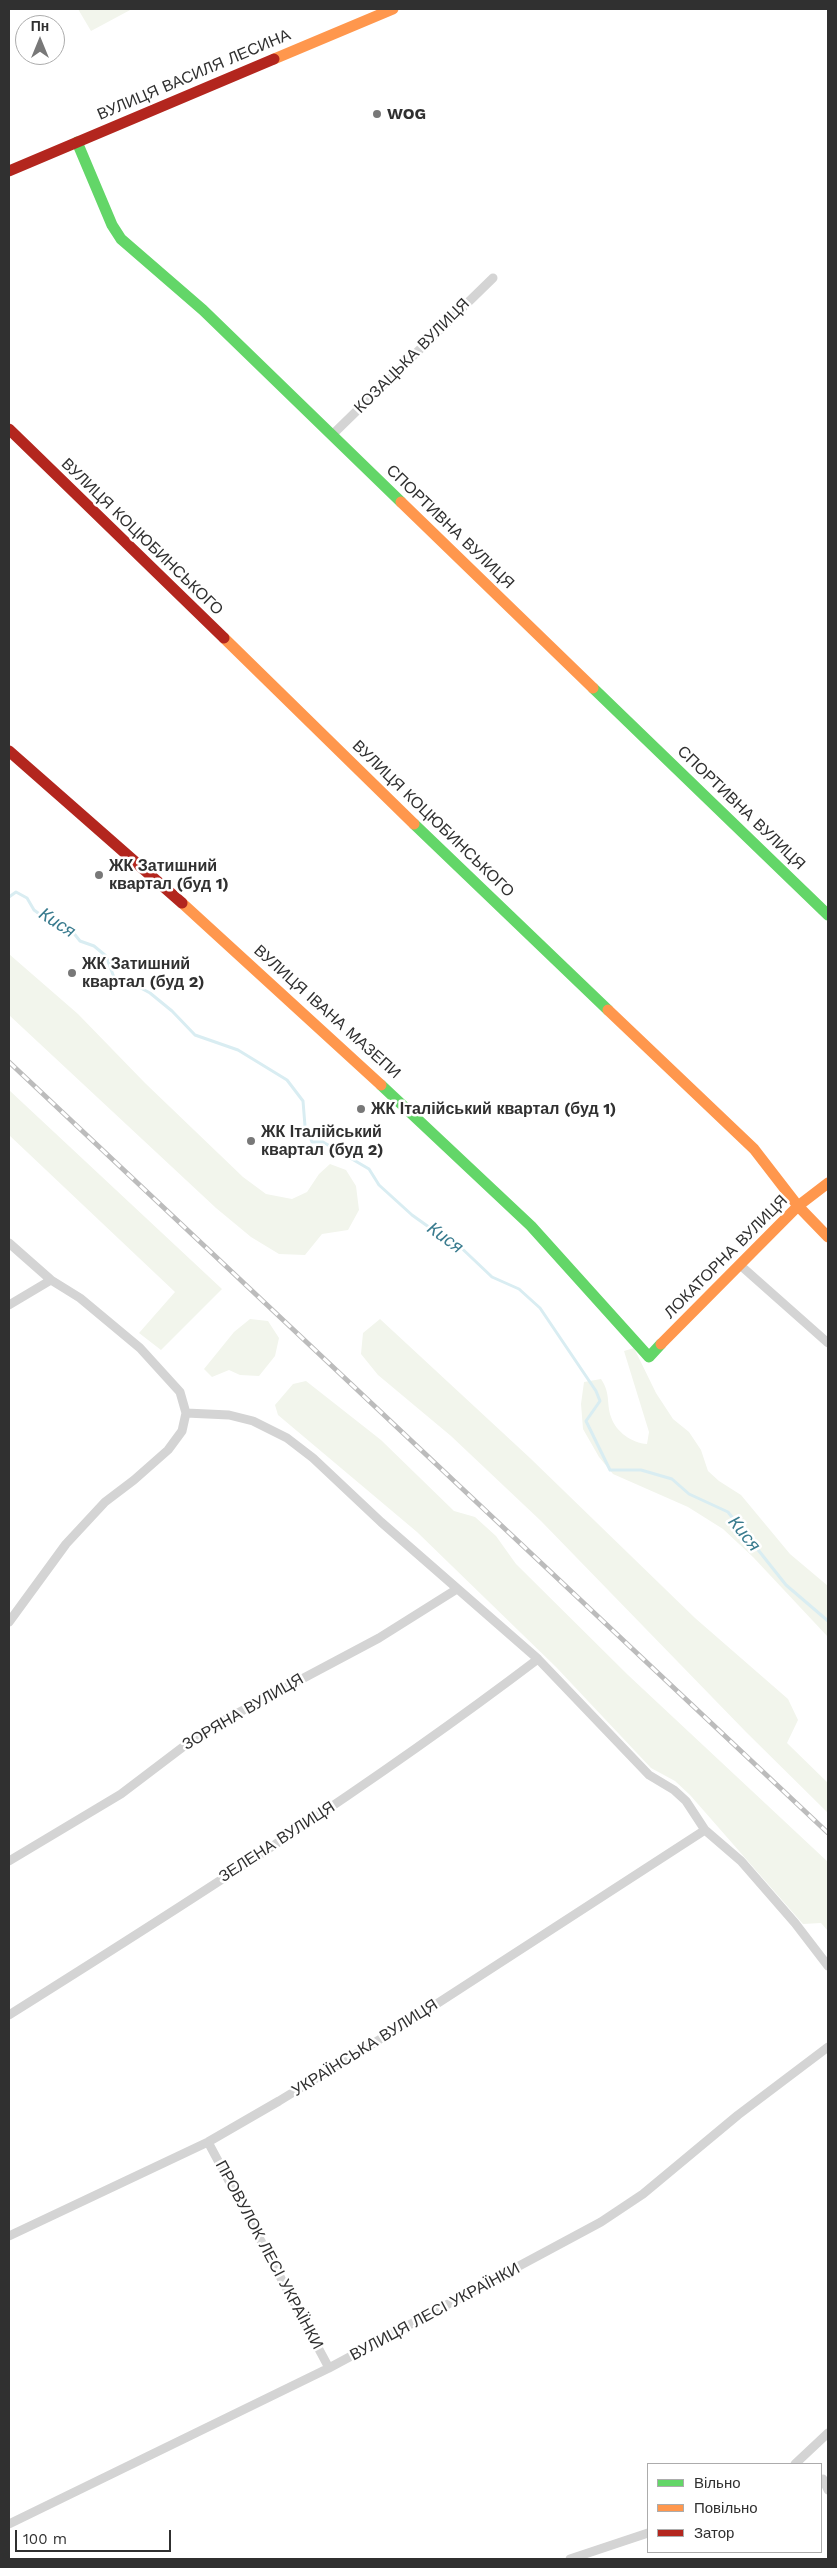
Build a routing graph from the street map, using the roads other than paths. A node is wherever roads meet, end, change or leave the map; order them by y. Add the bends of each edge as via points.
1 (393, 9) edge
2 (78, 142) junction
3 (9, 171) edge
4 (492, 278) dead end
5 (9, 429) edge
6 (332, 435) junction
7 (9, 751) edge
8 (828, 915) edge
9 (828, 1183) edge
10 (798, 1206) junction
11 (828, 1237) edge
12 (9, 1243) edge
13 (740, 1265) junction
14 (51, 1280) junction
15 (9, 1305) edge
16 (828, 1343) edge
17 (649, 1357) joint
18 (186, 1413) junction
19 (457, 1589) junction
20 (9, 1622) edge
21 (538, 1659) junction
22 (706, 1830) junction
23 (9, 1861) edge
24 (828, 1966) edge
25 (9, 2015) edge
26 (828, 2047) edge
27 (208, 2142) junction
28 (9, 2236) edge
29 (329, 2368) junction
30 (828, 2433) edge
31 (796, 2463) edge
32 (824, 2478) edge
33 (828, 2490) edge
34 (9, 2524) edge
35 (647, 2533) edge
36 (570, 2559) edge

1 - 2 street, ВУЛИЦЯ ВАСИЛЯ ЛЕСИНА
2 - 3 street, ВУЛИЦЯ ВАСИЛЯ ЛЕСИНА
2 - 6 street, СПОРТИВНА ВУЛИЦЯ via 112,225 121,239 203,310
4 - 6 street, КОЗАЦЬКА ВУЛИЦЯ
5 - 10 street, ВУЛИЦЯ КОЦЮБИНСЬКОГО via 452,861 754,1149
6 - 8 street, СПОРТИВНА ВУЛИЦЯ
7 - 17 street, ВУЛИЦЯ ІВАНА МАЗЕПИ via 186,906 411,1112 531,1226
9 - 10 street, ЛОКАТОРНА ВУЛИЦЯ
10 - 11 street, ВУЛИЦЯ КОЦЮБИНСЬКОГО
10 - 13 street, ЛОКАТОРНА ВУЛИЦЯ
12 - 14 street
13 - 16 street
13 - 17 street, ЛОКАТОРНА ВУЛИЦЯ
14 - 15 street
14 - 18 street via 80,1298 140,1348 178,1390
18 - 19 street via 244,1418 287,1438
18 - 20 street via 182,1431 168,1450 106,1502 73,1536
19 - 21 street
19 - 23 street, ЗОРЯНА ВУЛИЦЯ via 379,1638 204,1731 121,1794
21 - 22 street via 645,1771 686,1801
21 - 25 street, ЗЕЛЕНА ВУЛИЦЯ via 359,1788 158,1922
22 - 24 street via 736,1855 796,1923
22 - 27 street, УКРАЇНСЬКА ВУЛИЦЯ via 418,2016
26 - 29 street, ВУЛИЦЯ ЛЕСІ УКРАЇНКИ via 622,2209
27 - 28 street, УКРАЇНСЬКА ВУЛИЦЯ
27 - 29 street, ПРОВУЛОК ЛЕСІ УКРАЇНКИ
29 - 34 street, ВУЛИЦЯ ЛЕСІ УКРАЇНКИ
30 - 31 street
32 - 33 street
35 - 36 street

